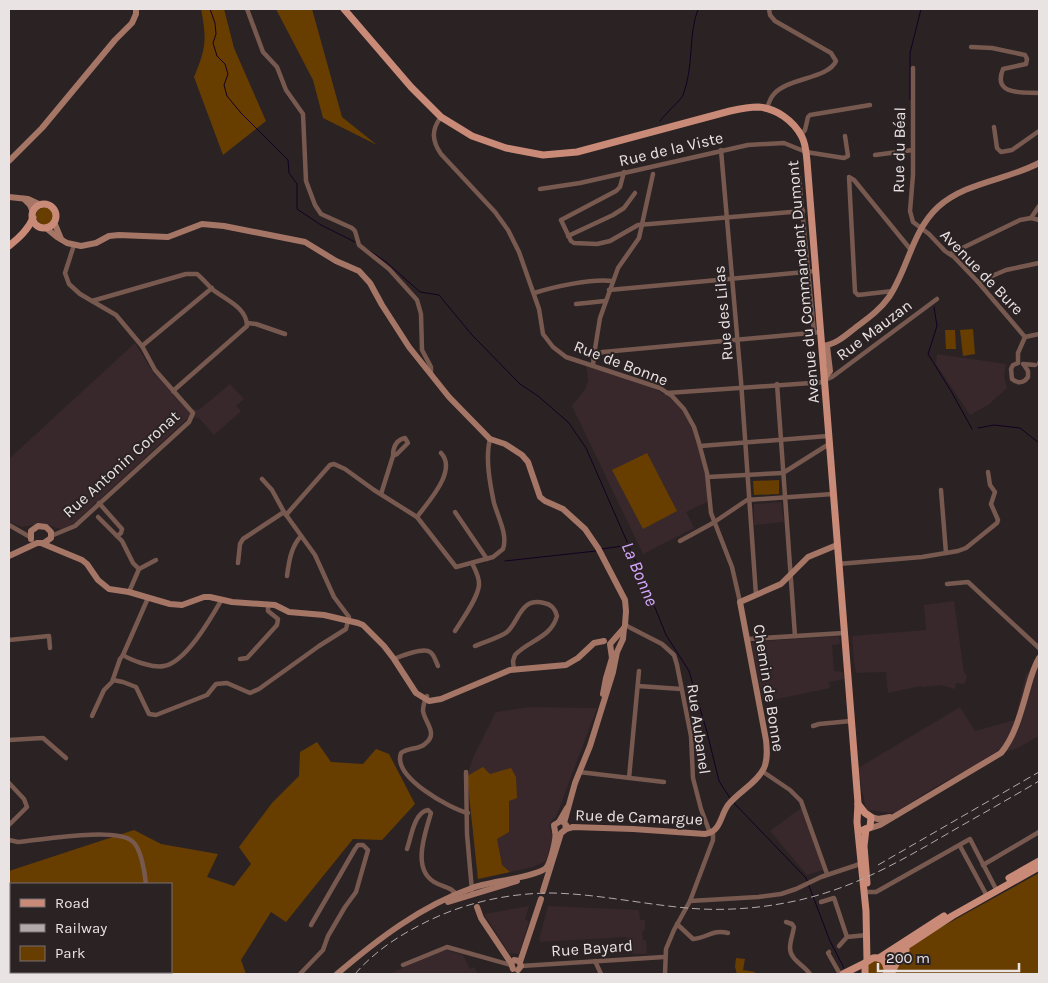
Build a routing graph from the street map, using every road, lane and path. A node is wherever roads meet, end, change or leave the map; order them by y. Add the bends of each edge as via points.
1 (136, 9) edge
2 (247, 9) edge
3 (344, 9) edge
4 (769, 9) edge
5 (971, 47) dead end
6 (913, 68) dead end
7 (1039, 93) edge
8 (870, 105) dead end
9 (767, 108) junction
10 (444, 119) junction
11 (994, 127) dead end
12 (1039, 131) edge
13 (801, 135) junction
14 (845, 136) dead end
15 (721, 150) junction
16 (913, 150) junction
17 (806, 152) junction
18 (875, 155) dead end
19 (9, 161) edge
20 (1039, 163) edge
21 (624, 172) junction
22 (653, 174) dead end
23 (799, 178) dead end
24 (540, 189) dead end
25 (635, 193) dead end
26 (9, 197) edge
27 (21, 197) junction
28 (41, 205) junction
29 (1039, 206) edge
30 (803, 211) junction
31 (33, 215) junction
32 (728, 217) junction
33 (1031, 218) junction
34 (1039, 220) edge
35 (54, 222) junction
36 (641, 225) junction
37 (43, 228) junction
38 (921, 228) junction
39 (21, 236) junction
40 (568, 236) junction
41 (62, 240) junction
42 (74, 245) junction
43 (9, 246) edge
44 (911, 250) junction
45 (950, 254) junction
46 (1039, 263) edge
47 (812, 271) junction
48 (733, 278) junction
49 (612, 281) junction
50 (978, 282) junction
51 (212, 288) junction
52 (609, 290) junction
53 (893, 291) junction
54 (534, 293) junction
55 (938, 299) dead end
56 (92, 301) junction
57 (605, 301) junction
58 (576, 304) dead end
59 (247, 323) junction
60 (817, 332) junction
61 (285, 334) dead end
62 (1039, 334) edge
63 (1025, 337) junction
64 (738, 339) junction
65 (142, 346) junction
66 (825, 346) junction
67 (594, 355) junction
68 (1018, 363) junction
69 (1038, 364) edge
70 (593, 365) junction
71 (1024, 365) junction
72 (1028, 372) junction
73 (431, 374) junction
74 (825, 380) junction
75 (777, 384) junction
76 (742, 386) junction
77 (173, 391) junction
78 (667, 393) junction
79 (490, 439) junction
80 (780, 440) junction
81 (829, 440) junction
82 (746, 442) junction
83 (700, 446) junction
84 (442, 453) dead end
85 (393, 456) dead end
86 (988, 472) dead end
87 (782, 473) junction
88 (748, 474) junction
89 (708, 477) junction
90 (262, 479) dead end
91 (941, 490) dead end
92 (381, 494) junction
93 (833, 494) junction
94 (784, 497) junction
95 (750, 500) junction
96 (99, 503) junction
97 (455, 512) dead end
98 (285, 514) junction
99 (98, 517) dead end
100 (417, 517) junction
101 (713, 523) junction
102 (9, 525) edge
103 (33, 528) junction
104 (18, 529) junction
105 (50, 529) junction
106 (66, 531) junction
107 (117, 536) junction
108 (301, 536) junction
109 (30, 538) junction
110 (51, 538) junction
111 (680, 541) dead end
112 (39, 543) junction
113 (837, 545) junction
114 (22, 550) junction
115 (55, 550) junction
116 (946, 553) junction
117 (9, 556) edge
118 (487, 559) junction
119 (156, 560) dead end
120 (238, 563) dead end
121 (472, 563) junction
122 (838, 564) junction
123 (139, 569) junction
124 (287, 576) dead end
125 (790, 576) junction
126 (947, 584) dead end
127 (128, 592) junction
128 (756, 595) junction
129 (148, 598) junction
130 (222, 599) junction
131 (740, 602) junction
132 (268, 604) junction
133 (349, 620) junction
134 (624, 626) junction
135 (455, 631) dead end
136 (844, 633) junction
137 (795, 636) junction
138 (748, 639) junction
139 (9, 640) edge
140 (613, 644) junction
141 (475, 646) dead end
142 (50, 648) dead end
143 (1039, 648) edge
144 (123, 655) junction
145 (1039, 658) edge
146 (240, 659) dead end
147 (394, 659) junction
148 (438, 666) dead end
149 (514, 670) junction
150 (639, 671) dead end
151 (113, 680) junction
152 (638, 686) junction
153 (681, 689) junction
154 (426, 698) junction
155 (92, 716) dead end
156 (851, 721) junction
157 (813, 726) dead end
158 (9, 740) edge
159 (66, 758) dead end
160 (762, 771) junction
161 (466, 772) dead end
162 (579, 772) junction
163 (629, 778) junction
164 (664, 782) dead end
165 (9, 783) edge
166 (468, 813) junction
167 (865, 816) junction
168 (893, 816) junction
169 (9, 825) edge
170 (858, 826) junction
171 (563, 827) junction
172 (867, 829) junction
173 (1039, 832) edge
174 (712, 833) junction
175 (9, 840) edge
176 (960, 846) junction
177 (406, 849) dead end
178 (1039, 861) edge
179 (860, 864) junction
180 (983, 865) junction
181 (1039, 866) edge
182 (549, 868) junction
183 (541, 873) junction
184 (827, 874) junction
185 (546, 881) junction
186 (146, 883) edge
187 (862, 886) junction
188 (996, 889) junction
189 (543, 891) dead end
190 (867, 892) junction
191 (986, 894) junction
192 (460, 897) junction
193 (474, 898) junction
194 (541, 899) dead end
195 (690, 901) junction
196 (821, 902) dead end
197 (432, 907) junction
198 (866, 911) junction
199 (786, 922) dead end
200 (678, 924) junction
201 (311, 925) dead end
202 (728, 933) dead end
203 (867, 935) junction
204 (847, 937) junction
205 (839, 946) dead end
206 (828, 952) dead end
207 (664, 957) junction
208 (879, 958) junction
209 (596, 961) junction
210 (866, 962) junction
211 (403, 965) dead end
212 (515, 968) edge
213 (888, 972) edge
214 (300, 974) edge
215 (337, 974) edge
216 (601, 974) edge
217 (665, 974) edge
218 (810, 974) edge
219 (842, 974) edge
220 (851, 974) edge
221 (865, 974) edge

1 - 19 street via 132,23 42,128
2 - 73 street via 263,52 280,72 286,90 303,114 304,171 315,205 321,214 352,228 359,245 389,269 417,300 421,314 421,342
3 - 10 main road
4 - 9 street via 775,21 831,53 836,61 830,68 778,89
5 - 7 street via 1025,55 1026,64 1004,69 1001,76 1003,86 1010,92
6 - 16 street, Rue du Béal
8 - 13 street via 810,115
9 - 10 main road via 730,111 596,148 554,155 533,154 495,145
9 - 13 main road, Avenue du Commandant Dumont via 792,124
10 - 54 street, Rue de Bonne via 434,130 435,144 508,230 520,252
11 - 12 street via 997,148 1001,152 1012,150
13 - 17 main road, Avenue du Commandant Dumont
14 - 17 street, Rue de la Viste via 847,157 839,159
15 - 17 street, Rue de la Viste via 780,143
15 - 21 street, Rue de la Viste
15 - 32 street, Rue des Lilas
16 - 18 street
16 - 38 street, Rue du Béal via 910,216
17 - 47 main road, Avenue du Commandant Dumont
20 - 38 street via 960,193 939,206
21 - 24 street, Rue de la Viste
21 - 40 street via 616,191 561,220
22 - 36 street
23 - 30 street
25 - 40 street via 624,208
26 - 27 street
27 - 28 street
27 - 31 street via 30,205
28 - 31 main road via 36,207
28 - 35 main road via 50,205 54,210
29 - 33 street
30 - 32 street
30 - 47 street
31 - 37 main road via 36,224
31 - 39 main road
32 - 36 street
32 - 48 street, Rue des Lilas
33 - 34 street
33 - 45 street via 1020,220
35 - 37 main road
35 - 41 street
36 - 40 street via 597,244 574,244
36 - 49 street via 639,238
37 - 39 main road
37 - 41 street
38 - 44 street
38 - 45 street, Avenue de Bure
39 - 43 main road
41 - 42 street
42 - 56 street via 66,278 74,290
42 - 73 street via 88,245 119,235 168,238 195,226 211,224 305,242 365,276 404,340
44 - 53 street
44 - 53 street via 850,177 855,292 858,295
45 - 50 street, Avenue de Bure
46 - 50 street via 1006,270
47 - 48 street
47 - 60 main road, Avenue du Commandant Dumont
48 - 52 street
48 - 64 street, Rue des Lilas
49 - 52 street
49 - 54 street via 560,286
50 - 63 street, Avenue de Bure
51 - 56 street via 197,274 186,274
51 - 59 street via 238,308
51 - 65 street
52 - 57 street
53 - 66 street via 873,315
54 - 70 street, Rue de Bonne via 543,334 549,343 566,357
55 - 74 street, Rue Mauzan
56 - 65 street via 116,315
57 - 58 street
57 - 67 street
59 - 61 street
59 - 77 street via 235,338
60 - 64 street
60 - 66 main road, Avenue du Commandant Dumont
62 - 63 street
63 - 68 street, Avenue de Bure via 1018,353
64 - 67 street
64 - 76 street, Rue des Lilas
65 - 77 street via 155,370
66 - 74 main road, Avenue du Commandant Dumont
67 - 70 street
68 - 71 street, Avenue de Bure
68 - 72 street, Avenue de Bure via 1011,369 1012,379 1022,382 1028,377
69 - 71 street, Avenue de Bure
69 - 72 street, Avenue de Bure
70 - 78 street, Rue de Bonne
71 - 72 street
73 - 79 street
74 - 75 street
74 - 81 main road, Avenue du Commandant Dumont
75 - 76 street
75 - 80 street
76 - 78 street
76 - 82 street, Rue des Lilas
77 - 96 street, Rue Antonin Coronat via 192,410 189,422
78 - 83 street, Rue de Bonne via 689,417
79 - 118 street via 489,470 504,546 500,553
79 - 134 street via 522,455 528,462 540,497 573,517 592,539 625,600
80 - 81 street
80 - 82 street
80 - 87 street
81 - 87 street
81 - 93 main road, Avenue du Commandant Dumont
82 - 83 street
82 - 88 street, Rue des Lilas
83 - 89 street, Rue de Bonne
84 - 100 street via 446,464 441,485
85 - 92 street
86 - 116 street via 994,490 991,504 997,524 966,548
87 - 88 street
87 - 94 street
88 - 89 street
88 - 95 street, Rue des Lilas
89 - 101 street, Rue de Bonne
90 - 98 street
91 - 116 street
92 - 98 street via 346,468 332,464
92 - 100 street
93 - 94 street
93 - 113 main road, Avenue du Commandant Dumont
94 - 95 street
94 - 125 street
95 - 101 street
95 - 128 street, Rue des Lilas
96 - 106 street, Rue Antonin Coronat
96 - 107 street via 122,528
97 - 118 street
98 - 108 street
98 - 120 street via 243,539
99 - 107 street
100 - 121 street via 453,565 459,567
101 - 111 street
101 - 131 street, Rue de Bonne via 732,567
102 - 104 street
103 - 104 street
103 - 105 street via 42,526
103 - 109 street
104 - 109 street
105 - 106 street, Rue Antonin Coronat
105 - 110 street
106 - 110 street, Rue Antonin Coronat
107 - 123 street
108 - 124 street via 288,561
108 - 133 street via 315,555 334,598
109 - 112 street
109 - 114 street
110 - 112 street
110 - 115 street
112 - 114 street
112 - 115 street
113 - 122 main road, Avenue du Commandant Dumont
113 - 125 street via 808,557
114 - 117 street
115 - 127 street via 82,560 109,589
116 - 122 street
118 - 121 street
119 - 123 street
121 - 135 street via 479,586
122 - 136 main road, Avenue du Commandant Dumont
123 - 127 street
125 - 128 street via 781,584
125 - 137 street
126 - 143 street via 968,582
127 - 129 street
128 - 131 street
129 - 130 street via 176,605 204,597
129 - 144 street
130 - 132 street
130 - 144 street via 209,623 178,661 171,665 157,667
131 - 138 street, Chemin de Bonne
132 - 133 street via 289,612
132 - 146 street via 268,611 278,619 277,624 247,658
133 - 147 street via 363,625
133 - 151 street via 346,629 250,694 228,683 216,684 207,695 151,715 136,687
134 - 140 street
134 - 153 street, Rue Aubanel via 669,650 675,659
136 - 137 street
136 - 156 main road, Avenue du Commandant Dumont
137 - 138 street
138 - 160 street, Chemin de Bonne via 767,746
139 - 142 street via 49,636
140 - 149 street via 594,643 566,665
140 - 162 street via 602,705
141 - 149 street via 508,632 525,607 539,602 550,605 557,616 551,628 514,655
144 - 151 street
145 - 168 street via 1020,717 1001,754
147 - 148 street via 427,650
147 - 154 street via 416,693
149 - 154 street via 436,701
150 - 152 street
151 - 155 street via 104,690
152 - 153 street
152 - 163 street
153 - 174 street, Rue Aubanel via 691,736 694,784
154 - 166 street via 423,707 432,730 431,736 425,745 404,751 400,757 402,768 414,782
156 - 157 street
156 - 167 main road, Avenue du Commandant Dumont via 858,804
158 - 159 street via 43,738
160 - 174 street via 734,799
160 - 184 street, Chemin de Bonne via 800,801
161 - 166 street
162 - 163 street
162 - 171 street
163 - 164 street
165 - 169 street via 27,807
166 - 193 street
167 - 168 street
167 - 170 main road via 857,822
167 - 172 main road via 871,825
168 - 172 street
170 - 172 main road
170 - 179 main road
171 - 174 street, Rue de Camargue
171 - 182 street
172 - 190 main road via 864,846
173 - 180 street
174 - 195 street via 714,838 708,859
175 - 186 street via 18,842 94,835 127,838 138,848
176 - 180 street via 970,839
176 - 190 street via 876,892
176 - 191 street
177 - 192 street via 419,815 428,810 431,814 421,853 422,864 435,883 451,889
178 - 188 main road
179 - 184 street
179 - 187 main road
180 - 188 street
181 - 188 main road
182 - 183 street
182 - 185 street
183 - 185 street
183 - 193 street
183 - 193 street via 489,883
184 - 195 street via 796,889 768,896
185 - 189 street
187 - 190 street
187 - 198 main road
188 - 191 main road
190 - 198 main road
191 - 208 main road via 930,924
191 - 213 main road via 899,952
192 - 193 street
192 - 197 street
192 - 197 street
193 - 212 street via 481,918
194 - 212 street
195 - 200 street
196 - 204 street via 834,898
197 - 215 street via 399,925
198 - 203 main road
199 - 218 street via 794,927 791,955
200 - 202 street via 693,939 716,931
200 - 207 street
201 - 214 street via 355,849 358,845 366,847 368,850 356,892 328,936 323,950
203 - 204 street
203 - 208 main road via 870,947
203 - 210 main road
204 - 205 street
206 - 219 street
207 - 209 street, Rue Bayard
207 - 217 street
208 - 210 main road via 870,958
208 - 213 main road via 886,964
209 - 212 street, Rue Bayard
209 - 216 street
210 - 219 main road
210 - 221 main road
211 - 212 street, Rue Bayard via 447,947
220 - 221 main road

